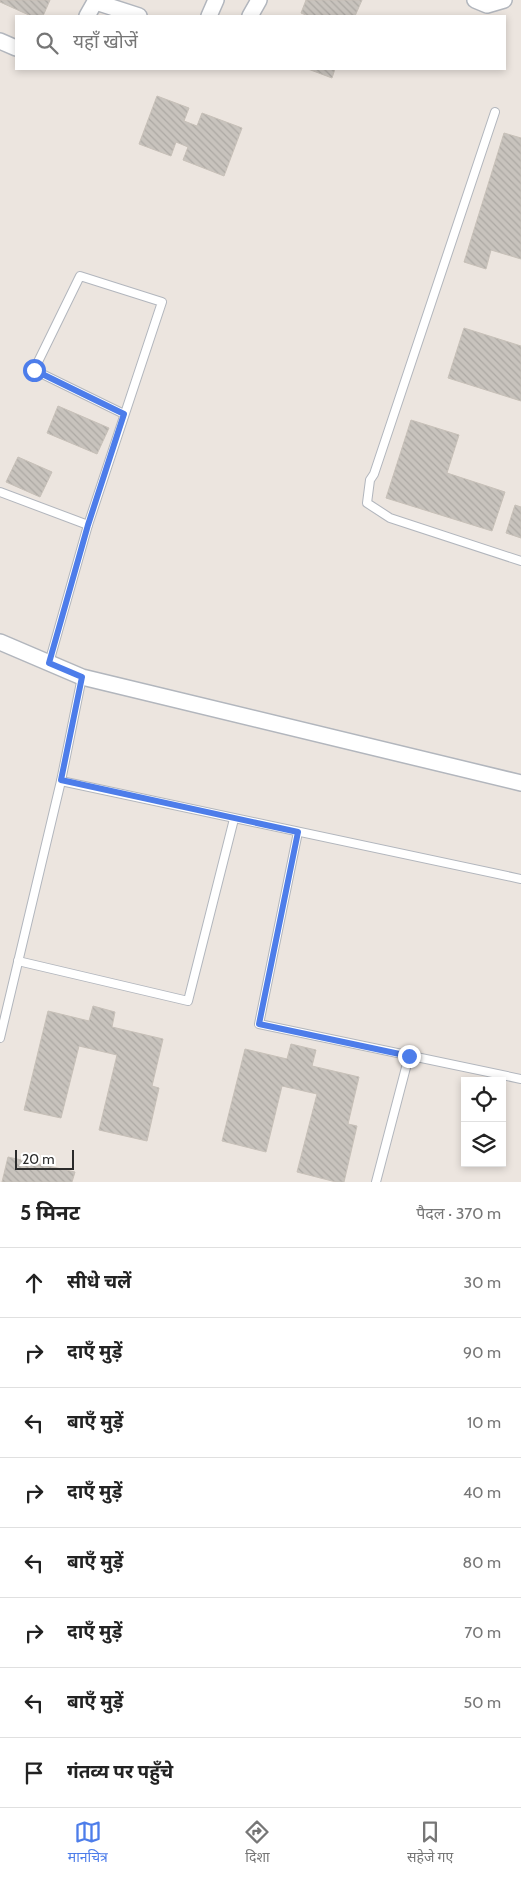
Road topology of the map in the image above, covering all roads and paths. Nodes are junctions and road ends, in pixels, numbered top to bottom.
1 (216, 0) edge
2 (258, 0) edge
3 (475, 0) edge
4 (504, 0) edge
5 (96, 1) edge
6 (88, 15) edge
7 (136, 15) edge
8 (208, 15) edge
9 (250, 15) edge
10 (0, 41) edge
11 (15, 48) edge
12 (495, 112) dead end
13 (124, 414) junction
14 (0, 492) edge
15 (88, 525) junction
16 (521, 561) edge
17 (0, 642) edge
18 (49, 663) junction
19 (82, 677) junction
20 (61, 780) junction
21 (521, 783) edge
22 (234, 819) junction
23 (298, 832) junction
24 (521, 880) edge
25 (18, 960) junction
26 (0, 1038) edge
27 (409, 1056) junction
28 (521, 1079) edge
29 (376, 1182) edge

1 - 8 street
2 - 9 street
3 - 4 street
5 - 6 street
5 - 7 street
10 - 11 street
12 - 16 lane
13 - 13 lane
13 - 15 lane
14 - 15 lane
15 - 18 lane
17 - 18 street
18 - 19 street
19 - 20 lane
19 - 21 street
20 - 22 lane
20 - 25 lane
22 - 23 lane
22 - 25 lane
23 - 24 lane
23 - 27 lane
25 - 26 lane
27 - 28 lane
27 - 29 lane

